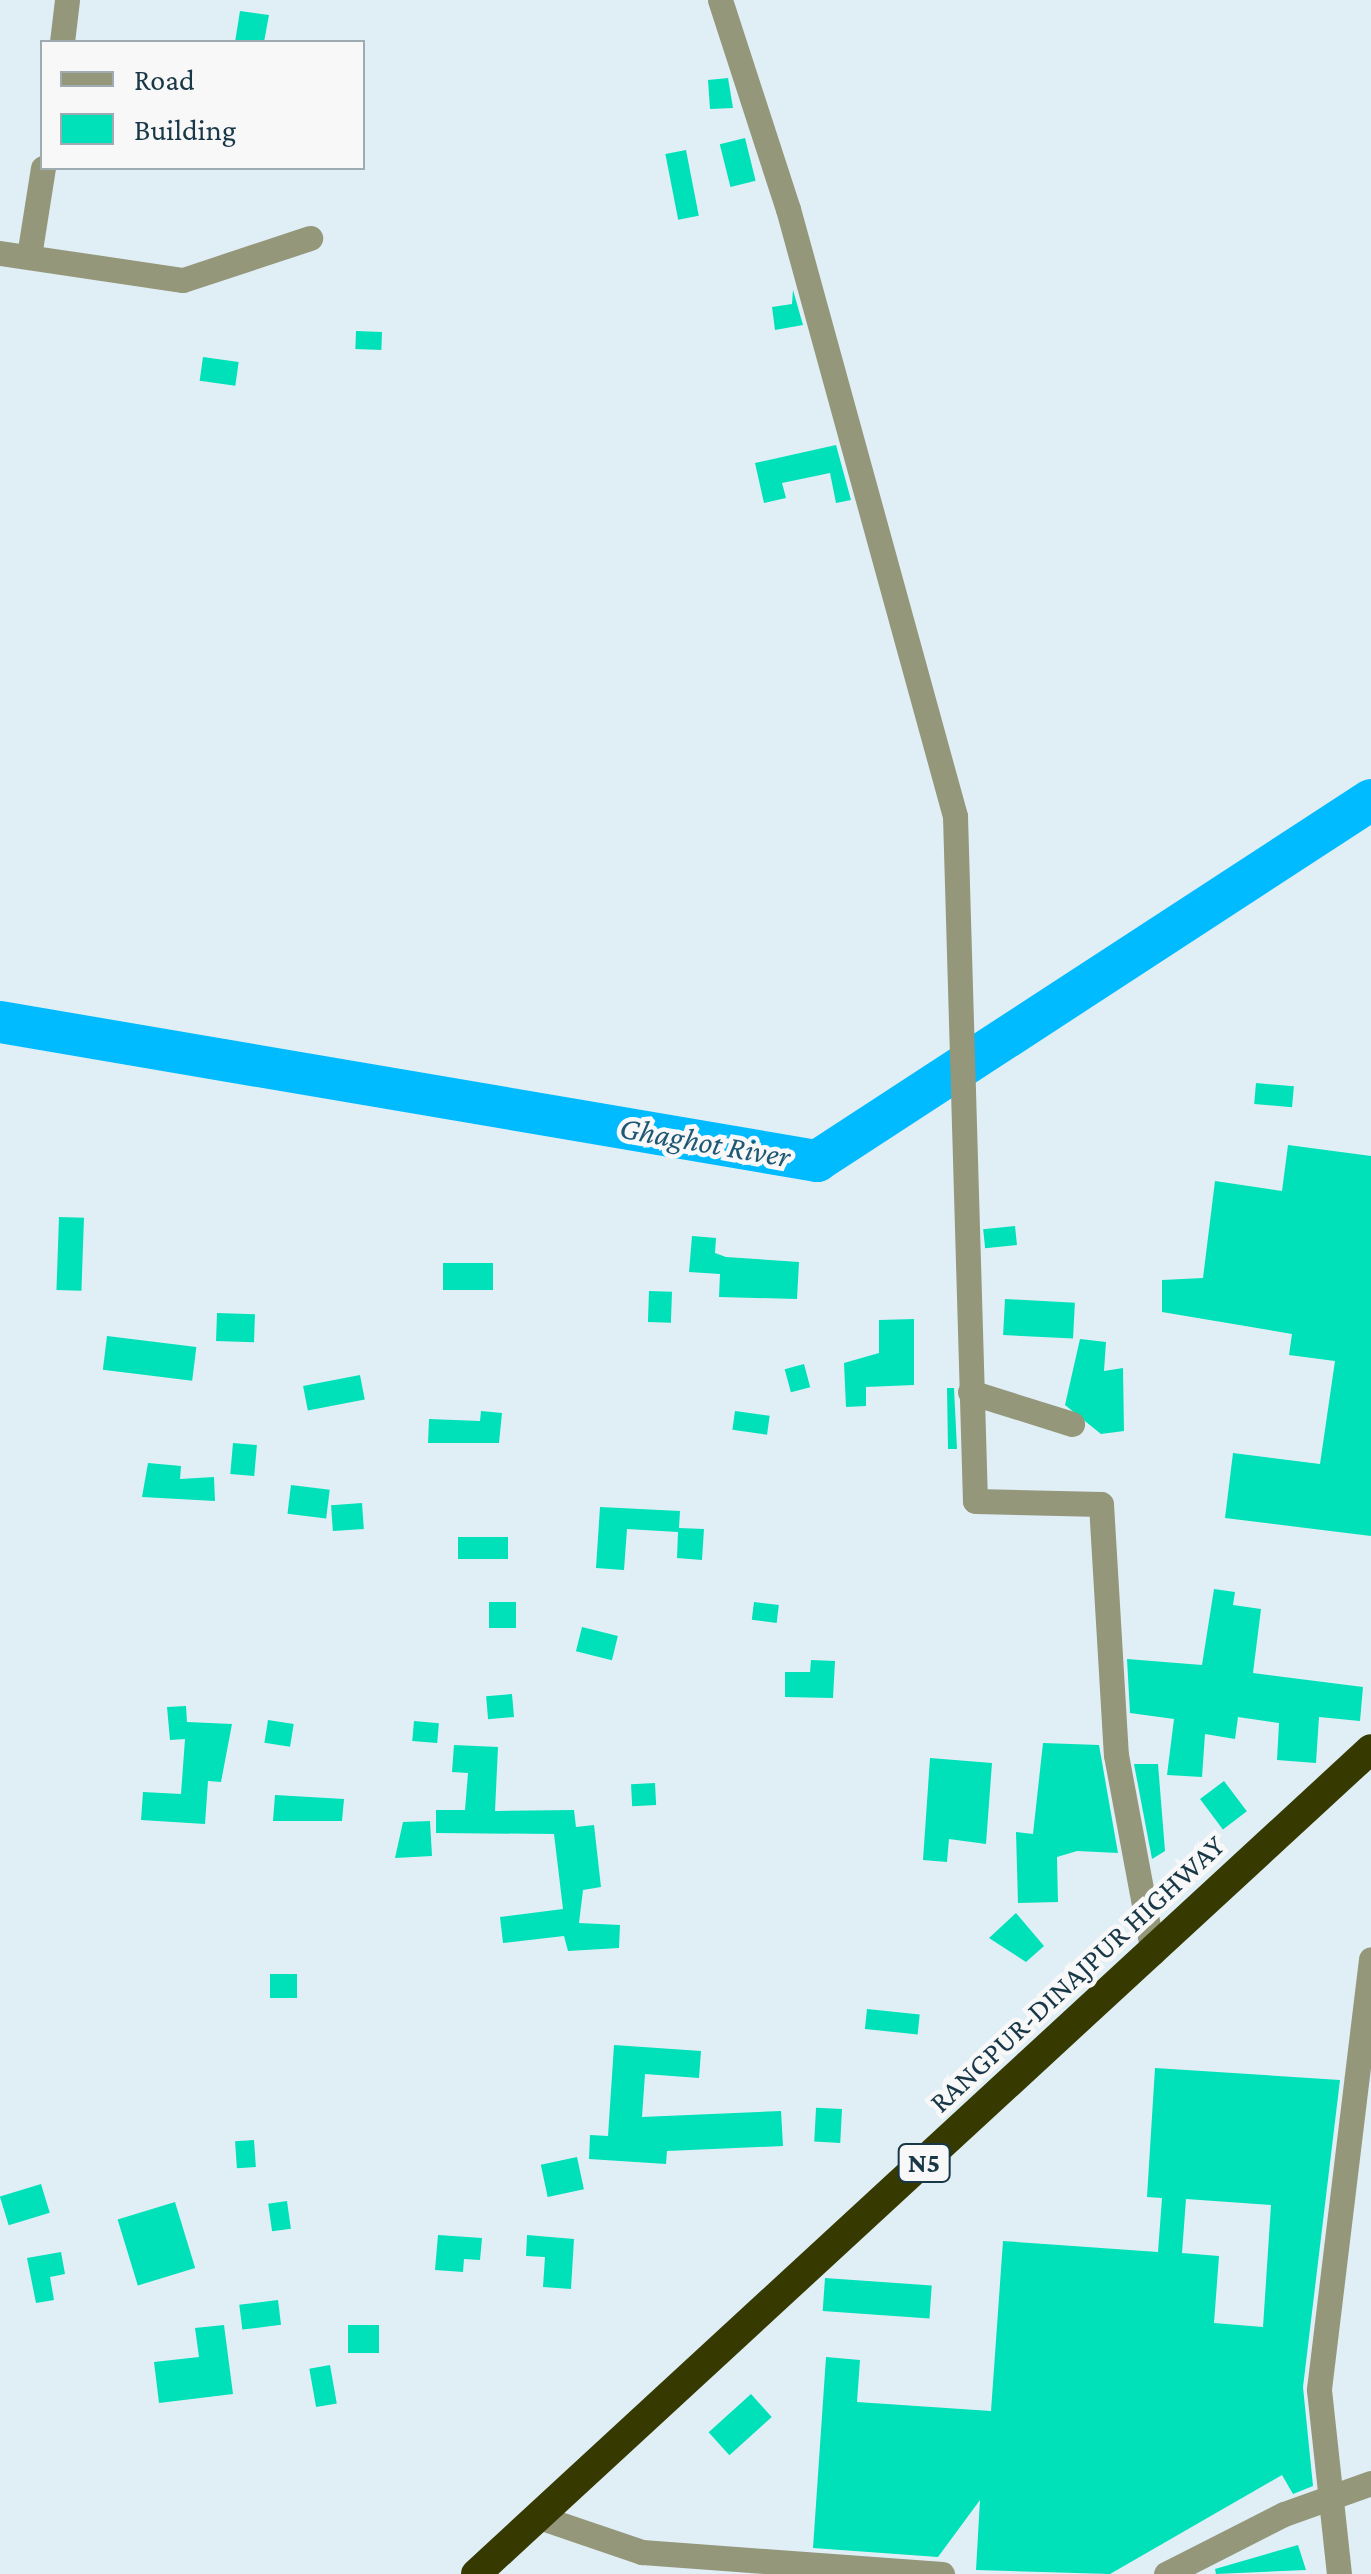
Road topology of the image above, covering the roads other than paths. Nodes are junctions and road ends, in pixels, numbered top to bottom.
1 (67, 0) edge
2 (720, 0) edge
3 (62, 40) edge
4 (44, 170) edge
5 (310, 238) dead end
6 (0, 252) edge
7 (29, 256) junction
8 (970, 1392) junction
9 (1072, 1424) dead end
10 (1370, 1750) edge
11 (1371, 1760) edge
12 (1153, 1953) junction
13 (1371, 1959) edge
14 (1371, 2484) edge
15 (1334, 2496) junction
16 (538, 2516) junction
17 (476, 2574) edge
18 (942, 2574) edge
19 (1166, 2574) edge
20 (1339, 2574) edge

1 - 3 street
2 - 8 street
4 - 7 street
5 - 7 street
6 - 7 street
8 - 9 street
8 - 12 street
10 - 11 street
10 - 12 highway, RANGPUR-DINAJPUR HIGHWAY / N5
12 - 16 highway, RANGPUR-DINAJPUR HIGHWAY / N5
13 - 15 street
14 - 15 street
15 - 19 street
15 - 20 street
16 - 17 highway, RANGPUR-DINAJPUR HIGHWAY / N5
16 - 18 street

